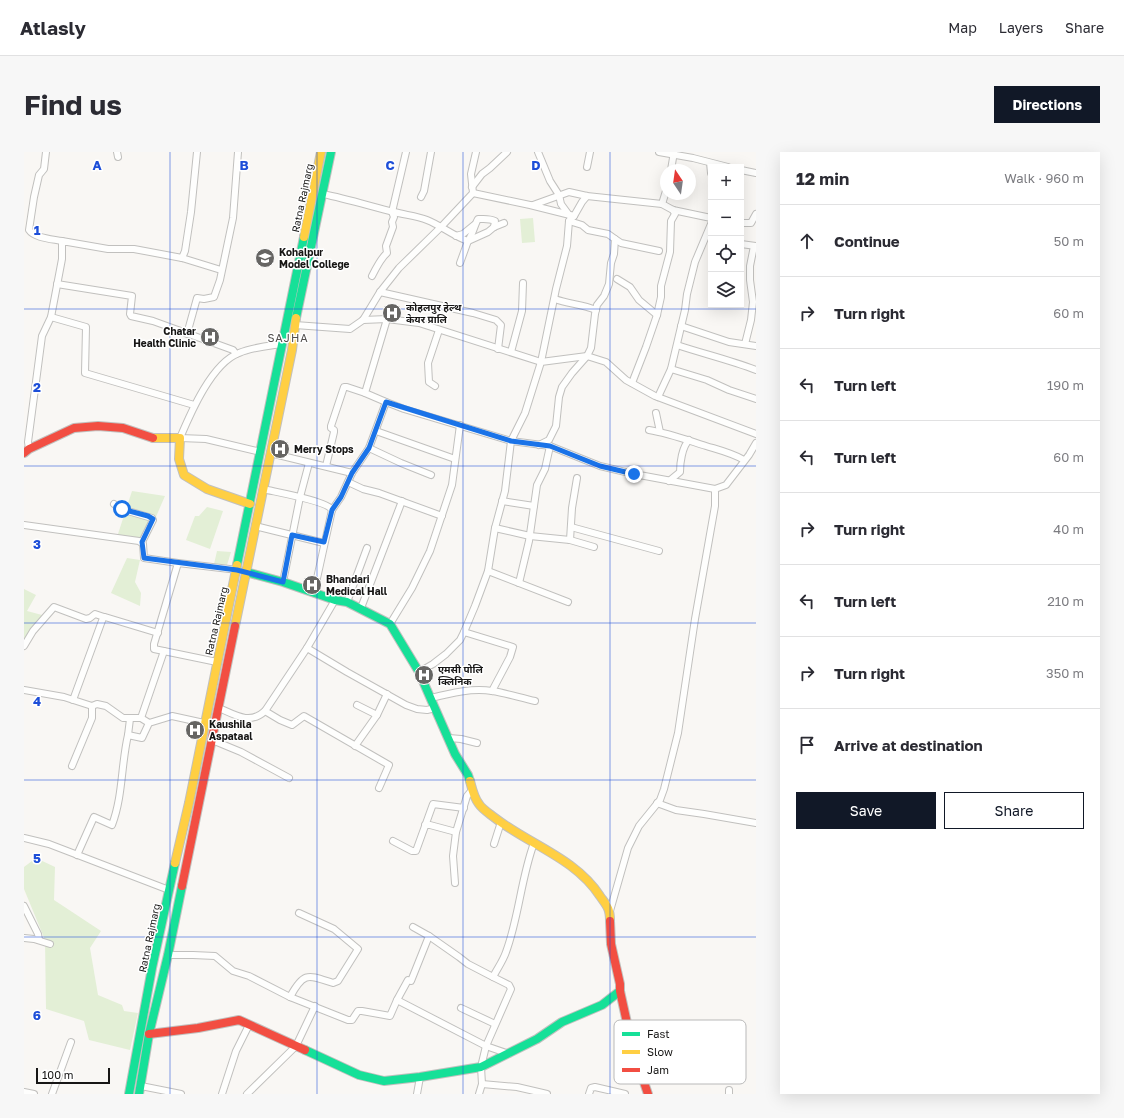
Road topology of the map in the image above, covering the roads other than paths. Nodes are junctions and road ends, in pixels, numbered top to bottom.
1 (46, 152) edge
2 (197, 152) edge
3 (238, 152) edge
4 (321, 152) edge
5 (331, 152) edge
6 (406, 152) edge
7 (431, 152) edge
8 (476, 152) edge
9 (507, 152) edge
10 (538, 152) edge
11 (590, 152) edge
12 (659, 152) edge
13 (674, 153) edge
14 (710, 163) joint
15 (672, 164) edge
16 (714, 164) edge
17 (588, 168) dead end
18 (744, 171) edge
19 (756, 173) edge
20 (472, 190) junction
21 (322, 194) junction
22 (559, 195) junction
23 (588, 196) junction
24 (422, 197) dead end
25 (663, 200) edge
26 (662, 204) junction
27 (533, 205) junction
28 (24, 209) edge
29 (673, 210) junction
30 (32, 211) junction
31 (392, 212) junction
32 (756, 214) edge
33 (570, 217) junction
34 (708, 217) edge
35 (744, 223) edge
36 (504, 224) dead end
37 (474, 225) junction
38 (441, 227) junction
39 (494, 227) junction
40 (456, 236) junction
41 (615, 239) junction
42 (62, 240) junction
43 (468, 241) junction
44 (708, 241) edge
45 (744, 244) edge
46 (755, 246) edge
47 (659, 251) dead end
48 (182, 258) junction
49 (460, 262) dead end
50 (221, 270) junction
51 (372, 276) dead end
52 (618, 279) dead end
53 (523, 283) dead end
54 (57, 284) junction
55 (380, 292) junction
56 (554, 299) junction
57 (596, 310) junction
58 (657, 315) junction
59 (51, 317) junction
60 (387, 319) junction
61 (362, 320) junction
62 (295, 325) junction
63 (681, 326) junction
64 (439, 330) junction
65 (187, 334) junction
66 (282, 344) junction
67 (745, 344) junction
68 (677, 345) junction
69 (756, 346) edge
70 (498, 348) junction
71 (511, 352) junction
72 (236, 354) junction
73 (587, 356) junction
74 (541, 362) junction
75 (671, 369) junction
76 (756, 370) edge
77 (632, 383) junction
78 (435, 386) dead end
79 (365, 393) junction
80 (658, 397) junction
81 (756, 399) edge
82 (386, 402) junction
83 (194, 405) junction
84 (656, 413) dead end
85 (663, 419) dead end
86 (460, 426) junction
87 (660, 429) junction
88 (649, 430) dead end
89 (376, 431) junction
90 (756, 434) edge
91 (180, 438) junction
92 (689, 440) junction
93 (511, 441) junction
94 (756, 443) edge
95 (539, 445) junction
96 (550, 446) junction
97 (369, 448) junction
98 (27, 451) edge
99 (261, 452) junction
100 (270, 453) junction
101 (749, 456) junction
102 (756, 458) edge
103 (455, 459) junction
104 (744, 460) junction
105 (310, 463) junction
106 (326, 466) junction
107 (352, 473) junction
108 (431, 475) dead end
109 (577, 478) dead end
110 (669, 480) junction
111 (348, 482) junction
112 (263, 489) junction
113 (715, 489) junction
114 (300, 497) junction
115 (402, 501) junction
116 (502, 501) junction
117 (114, 504) dead end
118 (250, 504) junction
119 (534, 506) junction
120 (332, 510) junction
121 (442, 516) junction
122 (24, 525) edge
123 (255, 526) junction
124 (571, 527) junction
125 (495, 528) junction
126 (292, 535) junction
127 (530, 536) junction
128 (570, 540) junction
129 (142, 542) junction
130 (324, 542) junction
131 (594, 547) dead end
132 (367, 548) dead end
133 (659, 551) dead end
134 (178, 563) junction
135 (237, 570) junction
136 (246, 572) junction
137 (488, 572) junction
138 (283, 582) junction
139 (519, 583) junction
140 (314, 592) junction
141 (335, 600) junction
142 (347, 602) junction
143 (568, 602) dead end
144 (361, 608) junction
145 (104, 617) junction
146 (390, 624) junction
147 (464, 632) junction
148 (158, 633) junction
149 (24, 646) edge
150 (307, 648) junction
151 (164, 651) junction
152 (217, 662) junction
153 (419, 672) junction
154 (24, 690) edge
155 (492, 691) junction
156 (387, 694) junction
157 (431, 698) junction
158 (73, 700) junction
159 (535, 701) dead end
160 (357, 705) dead end
161 (92, 706) junction
162 (219, 708) junction
163 (435, 708) junction
164 (265, 711) junction
165 (377, 715) junction
166 (141, 718) junction
167 (130, 719) junction
168 (149, 723) junction
169 (204, 723) junction
170 (128, 735) junction
171 (449, 738) junction
172 (212, 740) junction
173 (477, 743) dead end
174 (355, 746) junction
175 (72, 766) dead end
176 (289, 778) dead end
177 (379, 788) dead end
178 (472, 790) junction
179 (657, 804) junction
180 (464, 808) junction
181 (501, 822) junction
182 (756, 823) edge
183 (425, 825) junction
184 (456, 832) junction
185 (24, 838) edge
186 (393, 842) dead end
187 (494, 844) dead end
188 (534, 844) junction
189 (77, 855) junction
190 (455, 883) dead end
191 (169, 890) junction
192 (24, 906) edge
193 (610, 911) junction
194 (299, 913) dead end
195 (413, 927) dead end
196 (429, 936) junction
197 (24, 938) edge
198 (39, 940) junction
199 (50, 944) dead end
200 (168, 955) junction
201 (493, 977) junction
202 (620, 991) junction
203 (290, 997) junction
204 (397, 1000) junction
205 (315, 1006) junction
206 (461, 1008) dead end
207 (626, 1020) edge
208 (495, 1024) junction
209 (249, 1026) junction
210 (149, 1034) junction
211 (71, 1042) dead end
212 (296, 1046) junction
213 (486, 1046) junction
214 (510, 1054) junction
215 (481, 1068) junction
216 (420, 1077) junction
217 (482, 1084) junction
218 (645, 1084) edge
219 (140, 1090) edge
220 (24, 1092) edge
221 (34, 1094) edge
222 (52, 1094) edge
223 (129, 1094) edge
224 (181, 1094) edge
225 (222, 1094) edge
226 (247, 1094) edge
227 (417, 1094) edge
228 (479, 1094) edge
229 (547, 1094) edge
230 (589, 1094) edge
231 (626, 1094) edge
232 (648, 1094) edge

1 - 30 street
2 - 48 street
3 - 50 street
4 - 66 main road, Ratna Rajmarg
5 - 21 main road, Ratna Rajmarg
6 - 31 street
7 - 24 street
8 - 20 street
9 - 20 street
10 - 22 street
11 - 17 street
12 - 13 street
13 - 14 street
13 - 15 street
14 - 16 street
18 - 19 street
20 - 27 street
20 - 38 street
21 - 31 street
21 - 62 main road, Ratna Rajmarg
22 - 23 street
22 - 27 street
22 - 33 street
23 - 26 street
23 - 33 street
25 - 26 street
26 - 29 street
27 - 33 street
28 - 30 street
29 - 34 street
29 - 58 street
30 - 42 street
31 - 38 street
31 - 51 street
32 - 35 street
33 - 41 street
33 - 56 street
36 - 39 street
37 - 39 street
37 - 40 street
37 - 43 street
38 - 40 street
38 - 55 street
39 - 43 street
40 - 43 street
41 - 47 street
41 - 57 street
42 - 48 street
42 - 54 street
43 - 49 street
44 - 63 street
45 - 46 street
46 - 67 street
48 - 50 street
50 - 65 street
52 - 58 street
53 - 71 street
54 - 59 street
54 - 65 street
55 - 61 street
55 - 70 street
56 - 57 street
56 - 74 street
57 - 73 street
58 - 77 street
59 - 83 street
59 - 98 street
60 - 61 street
60 - 64 street
60 - 79 street
61 - 62 street
62 - 100 main road, Ratna Rajmarg
63 - 67 street
63 - 68 street
64 - 70 street
64 - 78 street
65 - 72 street
66 - 72 street
66 - 99 main road, Ratna Rajmarg
67 - 69 street
68 - 75 street
68 - 76 street
70 - 71 street
71 - 74 street
72 - 83 street
73 - 74 street
73 - 77 street
73 - 95 street
74 - 93 street
75 - 80 street
75 - 81 street
77 - 80 street
79 - 82 street
79 - 106 street
80 - 90 street
82 - 86 street
82 - 89 street
83 - 91 street
84 - 87 street
85 - 87 street
86 - 93 street
86 - 103 street
87 - 88 street
87 - 92 street
89 - 97 street
89 - 103 street
91 - 98 main road
91 - 99 street
91 - 118 main road
92 - 104 street
92 - 110 street
93 - 95 street
93 - 116 street
94 - 101 street
95 - 96 street
96 - 110 street
96 - 119 street
97 - 107 street
97 - 108 street
99 - 118 main road, Ratna Rajmarg
100 - 105 street
100 - 112 main road, Ratna Rajmarg
101 - 102 street
101 - 104 street
103 - 121 street
104 - 113 street
105 - 106 street
105 - 114 street
106 - 107 street
107 - 111 street
109 - 124 street
110 - 113 street
111 - 115 street
111 - 120 street
112 - 114 street
112 - 123 main road, Ratna Rajmarg
113 - 179 street
114 - 120 street
114 - 126 street
115 - 121 street
115 - 144 street
116 - 119 street
116 - 125 street
117 - 129 street
118 - 135 main road, Ratna Rajmarg
119 - 127 street
120 - 130 street
121 - 146 street
122 - 129 street
123 - 126 street
123 - 136 main road, Ratna Rajmarg
124 - 128 street
124 - 133 street
125 - 127 street
125 - 137 street
126 - 130 street
126 - 138 street
127 - 128 street
127 - 139 street
128 - 131 street
129 - 134 street
130 - 140 street
132 - 142 street
134 - 135 street
134 - 148 street
135 - 136 street
135 - 152 main road, Ratna Rajmarg
136 - 138 main road
136 - 162 main road, Ratna Rajmarg
137 - 139 street
137 - 147 street
138 - 140 main road
139 - 143 street
140 - 141 main road
141 - 142 main road
141 - 150 street
142 - 144 main road
144 - 146 main road
145 - 148 street
145 - 149 street
145 - 158 street
146 - 153 main road
147 - 153 street
147 - 155 street
148 - 151 street
150 - 156 street
150 - 164 street
151 - 152 street
151 - 166 street
152 - 169 main road, Ratna Rajmarg
153 - 157 main road
154 - 158 street
155 - 157 street
155 - 159 street
156 - 163 street
156 - 165 street
157 - 163 main road
158 - 161 street
160 - 165 street
161 - 167 street
161 - 175 street
162 - 164 street
162 - 172 main road, Ratna Rajmarg
163 - 171 main road
164 - 174 street
165 - 174 street
166 - 167 street
166 - 168 street
167 - 170 street
168 - 169 street
168 - 170 street
169 - 191 main road, Ratna Rajmarg
170 - 189 street
171 - 173 street
171 - 178 main road
172 - 176 street
172 - 200 main road, Ratna Rajmarg
174 - 177 street
178 - 180 street
178 - 181 main road
179 - 182 street
179 - 193 street
180 - 183 street
180 - 184 street
181 - 187 street
181 - 188 main road
183 - 184 street
183 - 186 street
184 - 190 street
185 - 189 street
188 - 193 main road
188 - 201 street
189 - 191 street
191 - 223 main road, Ratna Rajmarg
192 - 198 street
193 - 202 main road
194 - 203 street
195 - 196 street
196 - 201 street
196 - 204 street
197 - 198 street
198 - 199 street
200 - 203 street
200 - 210 main road, Ratna Rajmarg
201 - 208 street
202 - 207 main road
202 - 214 main road
203 - 205 street
204 - 205 street
204 - 213 street
205 - 212 street
206 - 208 street
208 - 213 street
209 - 210 main road
209 - 212 main road
209 - 225 street
210 - 219 main road, Ratna Rajmarg
211 - 222 street
212 - 216 main road
212 - 226 street
213 - 214 street
213 - 215 street
214 - 215 main road
215 - 216 main road
215 - 217 street
216 - 227 street
217 - 228 street
217 - 229 street
218 - 232 main road
219 - 224 street
220 - 221 street
230 - 231 street

